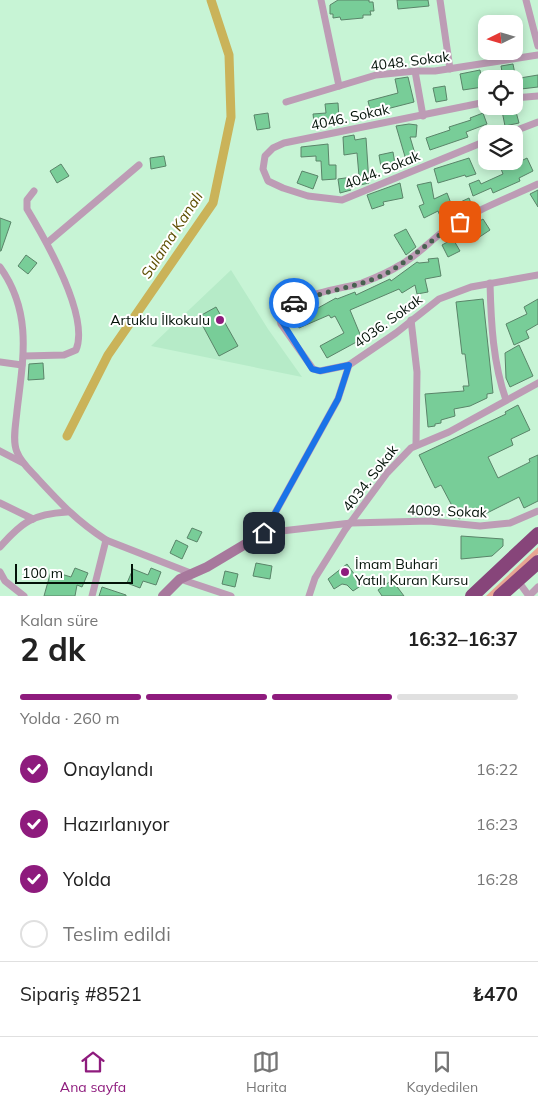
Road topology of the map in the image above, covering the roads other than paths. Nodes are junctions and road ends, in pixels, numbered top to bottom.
1 (321, 0) edge
2 (440, 0) edge
3 (526, 0) edge
4 (538, 46) edge
5 (538, 55) edge
6 (450, 69) junction
7 (415, 71) junction
8 (339, 86) junction
9 (538, 96) edge
10 (523, 97) edge
11 (286, 102) dead end
12 (478, 104) edge
13 (423, 116) junction
14 (538, 122) edge
15 (523, 128) edge
16 (478, 144) edge
17 (139, 165) dead end
18 (538, 184) edge
19 (283, 188) joint
20 (34, 191) dead end
21 (47, 243) junction
22 (0, 267) edge
23 (538, 275) edge
24 (490, 283) junction
25 (411, 320) junction
26 (24, 356) junction
27 (0, 362) edge
28 (349, 365) junction
29 (22, 366) junction
30 (538, 383) edge
31 (506, 400) junction
32 (416, 445) junction
33 (0, 450) edge
34 (25, 465) junction
35 (0, 503) edge
36 (68, 512) junction
37 (538, 512) edge
38 (33, 519) junction
39 (351, 523) junction
40 (264, 533) junction
41 (538, 534) edge
42 (106, 540) junction
43 (0, 547) edge
44 (538, 562) edge
45 (0, 572) edge
46 (193, 574) junction
47 (180, 579) junction
48 (518, 581) junction
49 (538, 587) edge
50 (24, 596) edge
51 (92, 596) edge
52 (163, 596) edge
53 (231, 596) edge
54 (309, 596) edge
55 (472, 596) edge
56 (500, 596) edge
57 (529, 596) edge

1 - 8 street
2 - 6 street
3 - 4 street
5 - 6 street, 4048. Sokak
6 - 7 street, 4048. Sokak
7 - 8 street, 4048. Sokak
7 - 13 street
8 - 11 street, 4048. Sokak
9 - 10 street
12 - 13 street, 4046. Sokak
13 - 19 street, 4046. Sokak
14 - 15 street
16 - 19 street, 4044. Sokak
17 - 21 street
18 - 28 street
20 - 21 street
21 - 26 street
22 - 26 street
23 - 24 street, 4036. Sokak
24 - 25 street, 4036. Sokak
24 - 31 street
25 - 28 street, 4036. Sokak
25 - 32 street
26 - 29 street
27 - 29 street
28 - 40 street, 4036. Sokak
29 - 34 street
30 - 31 street, 4034. Sokak
31 - 32 street, 4034. Sokak
32 - 39 street, 4034. Sokak
33 - 34 street
34 - 36 street
35 - 38 street
36 - 38 street
36 - 42 street
37 - 39 street, 4009. Sokak
38 - 43 street
39 - 40 street, 4009. Sokak
39 - 54 street, 4034. Sokak
40 - 46 street
41 - 55 highway
42 - 46 street
42 - 51 street
44 - 48 highway
45 - 50 street
46 - 47 street
47 - 52 street
47 - 53 street
48 - 56 highway
48 - 57 street
49 - 57 street

